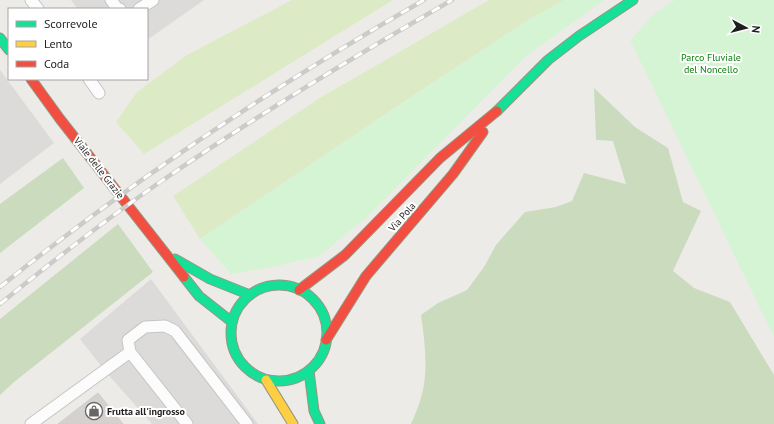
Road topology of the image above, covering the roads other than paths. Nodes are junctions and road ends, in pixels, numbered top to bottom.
1 (31, 0) edge
2 (153, 0) edge
3 (633, 0) edge
4 (37, 8) edge
5 (141, 8) edge
6 (0, 38) edge
7 (8, 49) edge
8 (32, 80) edge
9 (90, 80) edge
10 (99, 93) dead end
11 (497, 111) junction
12 (168, 255) junction
13 (299, 290) junction
14 (250, 295) junction
15 (232, 322) junction
16 (326, 340) junction
17 (130, 352) junction
18 (309, 370) junction
19 (266, 380) junction
20 (31, 424) edge
21 (187, 424) edge
22 (247, 424) edge
23 (293, 424) edge
24 (320, 424) edge

1 - 4 lane
2 - 5 lane
3 - 11 main road, Via Pola
6 - 7 main road
8 - 12 main road, Viale delle Grazie
9 - 10 lane
11 - 13 main road, Via Pola
11 - 16 main road, Via Pola
12 - 14 main road, Viale delle Grazie
12 - 15 main road, Viale delle Grazie
13 - 14 main road
13 - 16 main road
14 - 15 main road
15 - 19 main road
16 - 18 main road
17 - 20 lane
17 - 21 lane
17 - 22 lane
18 - 19 main road
18 - 24 main road
19 - 23 main road

